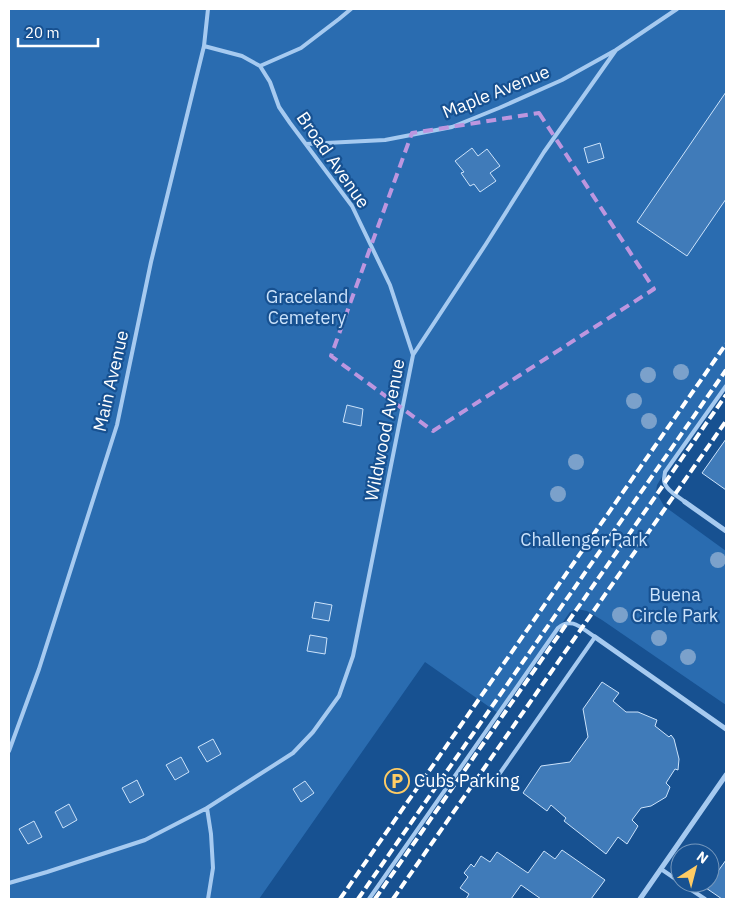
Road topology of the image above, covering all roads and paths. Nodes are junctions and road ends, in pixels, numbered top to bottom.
1 (208, 9) edge
2 (350, 9) edge
3 (677, 9) edge
4 (204, 46) junction
5 (616, 50) junction
6 (260, 66) junction
7 (306, 144) junction
8 (413, 355) junction
9 (726, 386) edge
10 (685, 502) joint
11 (726, 531) edge
12 (595, 637) junction
13 (726, 729) edge
14 (9, 751) edge
15 (726, 774) edge
16 (493, 783) dead end
17 (207, 808) junction
18 (661, 869) junction
19 (670, 875) edge
20 (9, 883) edge
21 (208, 899) edge
22 (369, 899) edge
23 (640, 899) edge

1 - 4 lane, Main Avenue
2 - 6 lane
3 - 5 lane, Maple Avenue
4 - 6 lane
4 - 14 lane, Main Avenue
5 - 7 lane, Maple Avenue
5 - 8 lane, Wildwood Avenue
6 - 7 lane, Broad Avenue
7 - 8 lane, Broad Avenue
8 - 17 lane, Wildwood Avenue
9 - 10 lane
10 - 11 street
12 - 13 street
12 - 16 lane
12 - 22 lane
15 - 18 street
17 - 20 lane, Wildwood Avenue
17 - 21 lane
18 - 19 lane
18 - 23 street

